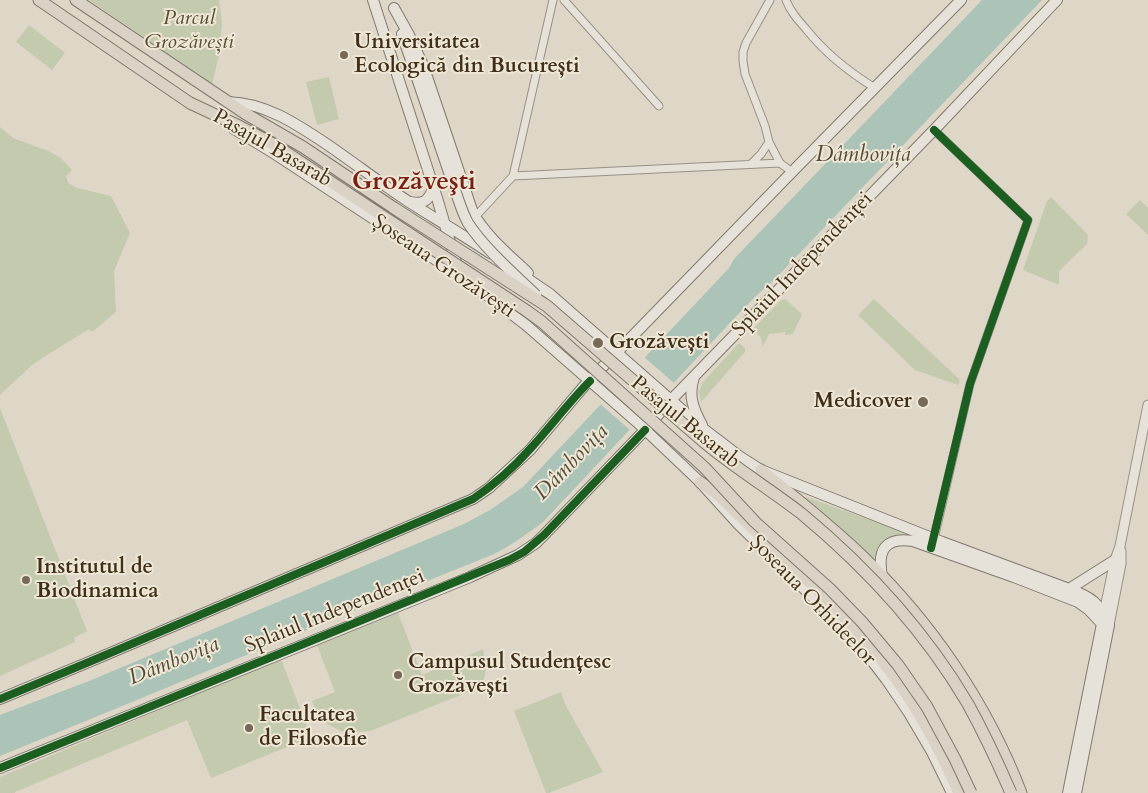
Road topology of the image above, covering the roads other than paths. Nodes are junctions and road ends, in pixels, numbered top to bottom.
1 (39, 0) edge
2 (76, 0) edge
3 (373, 0) edge
4 (553, 0) edge
5 (564, 0) edge
6 (770, 0) edge
7 (786, 0) edge
8 (961, 0) edge
9 (1057, 0) edge
10 (392, 4) edge
11 (875, 88) junction
12 (228, 102) junction
13 (190, 103) junction
14 (659, 106) dead end
15 (934, 130) junction
16 (768, 142) junction
17 (780, 163) junction
18 (751, 164) junction
19 (792, 172) junction
20 (513, 176) junction
21 (434, 187) junction
22 (409, 202) junction
23 (475, 217) junction
24 (445, 224) junction
25 (468, 281) junction
26 (550, 294) junction
27 (547, 306) junction
28 (617, 353) junction
29 (694, 377) junction
30 (590, 381) junction
31 (603, 392) joint
32 (668, 397) junction
33 (1148, 405) edge
34 (642, 426) junction
35 (705, 430) junction
36 (761, 470) junction
37 (700, 482) junction
38 (933, 543) junction
39 (1120, 546) junction
40 (1115, 560) junction
41 (885, 579) junction
42 (1069, 589) junction
43 (1104, 613) junction
44 (1105, 625) junction
45 (0, 699) edge
46 (0, 768) edge
47 (952, 793) edge
48 (959, 793) edge
49 (971, 793) edge
50 (1010, 793) edge
51 (1022, 793) edge
52 (1068, 793) edge
53 (1076, 793) edge

1 - 13 main road, Șoseaua Grozăvești
2 - 12 main road, Șoseaua Grozăvești
3 - 21 main road
4 - 20 street
5 - 14 street
6 - 16 street
7 - 11 street
8 - 11 main road
9 - 15 main road, Splaiul Independenței
10 - 23 main road
10 - 27 main road, bridge
11 - 19 main road
12 - 22 main road, Șoseaua Grozăvești
12 - 27 main road, Pasajul Basarab, bridge
13 - 25 main road, Șoseaua Grozăvești
13 - 49 main road, Pasajul Basarab, bridge
15 - 29 main road, Splaiul Independenței
15 - 38 street
16 - 17 street
16 - 18 street
17 - 18 street
17 - 19 street
18 - 20 street
19 - 28 main road
20 - 23 street
21 - 22 main road
21 - 24 main road
22 - 24 main road, Șoseaua Grozăvești
23 - 26 main road
24 - 25 main road
24 - 26 main road, Șoseaua Grozăvești
25 - 30 main road, Șoseaua Grozăvești
26 - 28 main road, Șoseaua Grozăvești
27 - 50 main road, Pasajul Basarab, bridge
28 - 30 main road
28 - 32 main road, Șoseaua Grozăvești
29 - 32 main road, Splaiul Independenței
29 - 35 main road
30 - 31 main road, Șoseaua Grozăvești
30 - 45 main road
31 - 34 main road, Șoseaua Orhideelor
32 - 34 main road, Splaiul Independenței
32 - 35 main road
33 - 39 street
34 - 37 main road, Șoseaua Orhideelor
34 - 46 main road, Splaiul Independenței
35 - 36 main road
36 - 38 main road
36 - 41 main road
37 - 47 main road, Șoseaua Orhideelor
37 - 48 main road
38 - 41 main road
38 - 42 main road
38 - 44 main road
39 - 40 street
39 - 44 street
40 - 42 main road
40 - 43 street
41 - 51 main road
42 - 43 main road
43 - 44 main road
44 - 52 main road
44 - 53 main road

